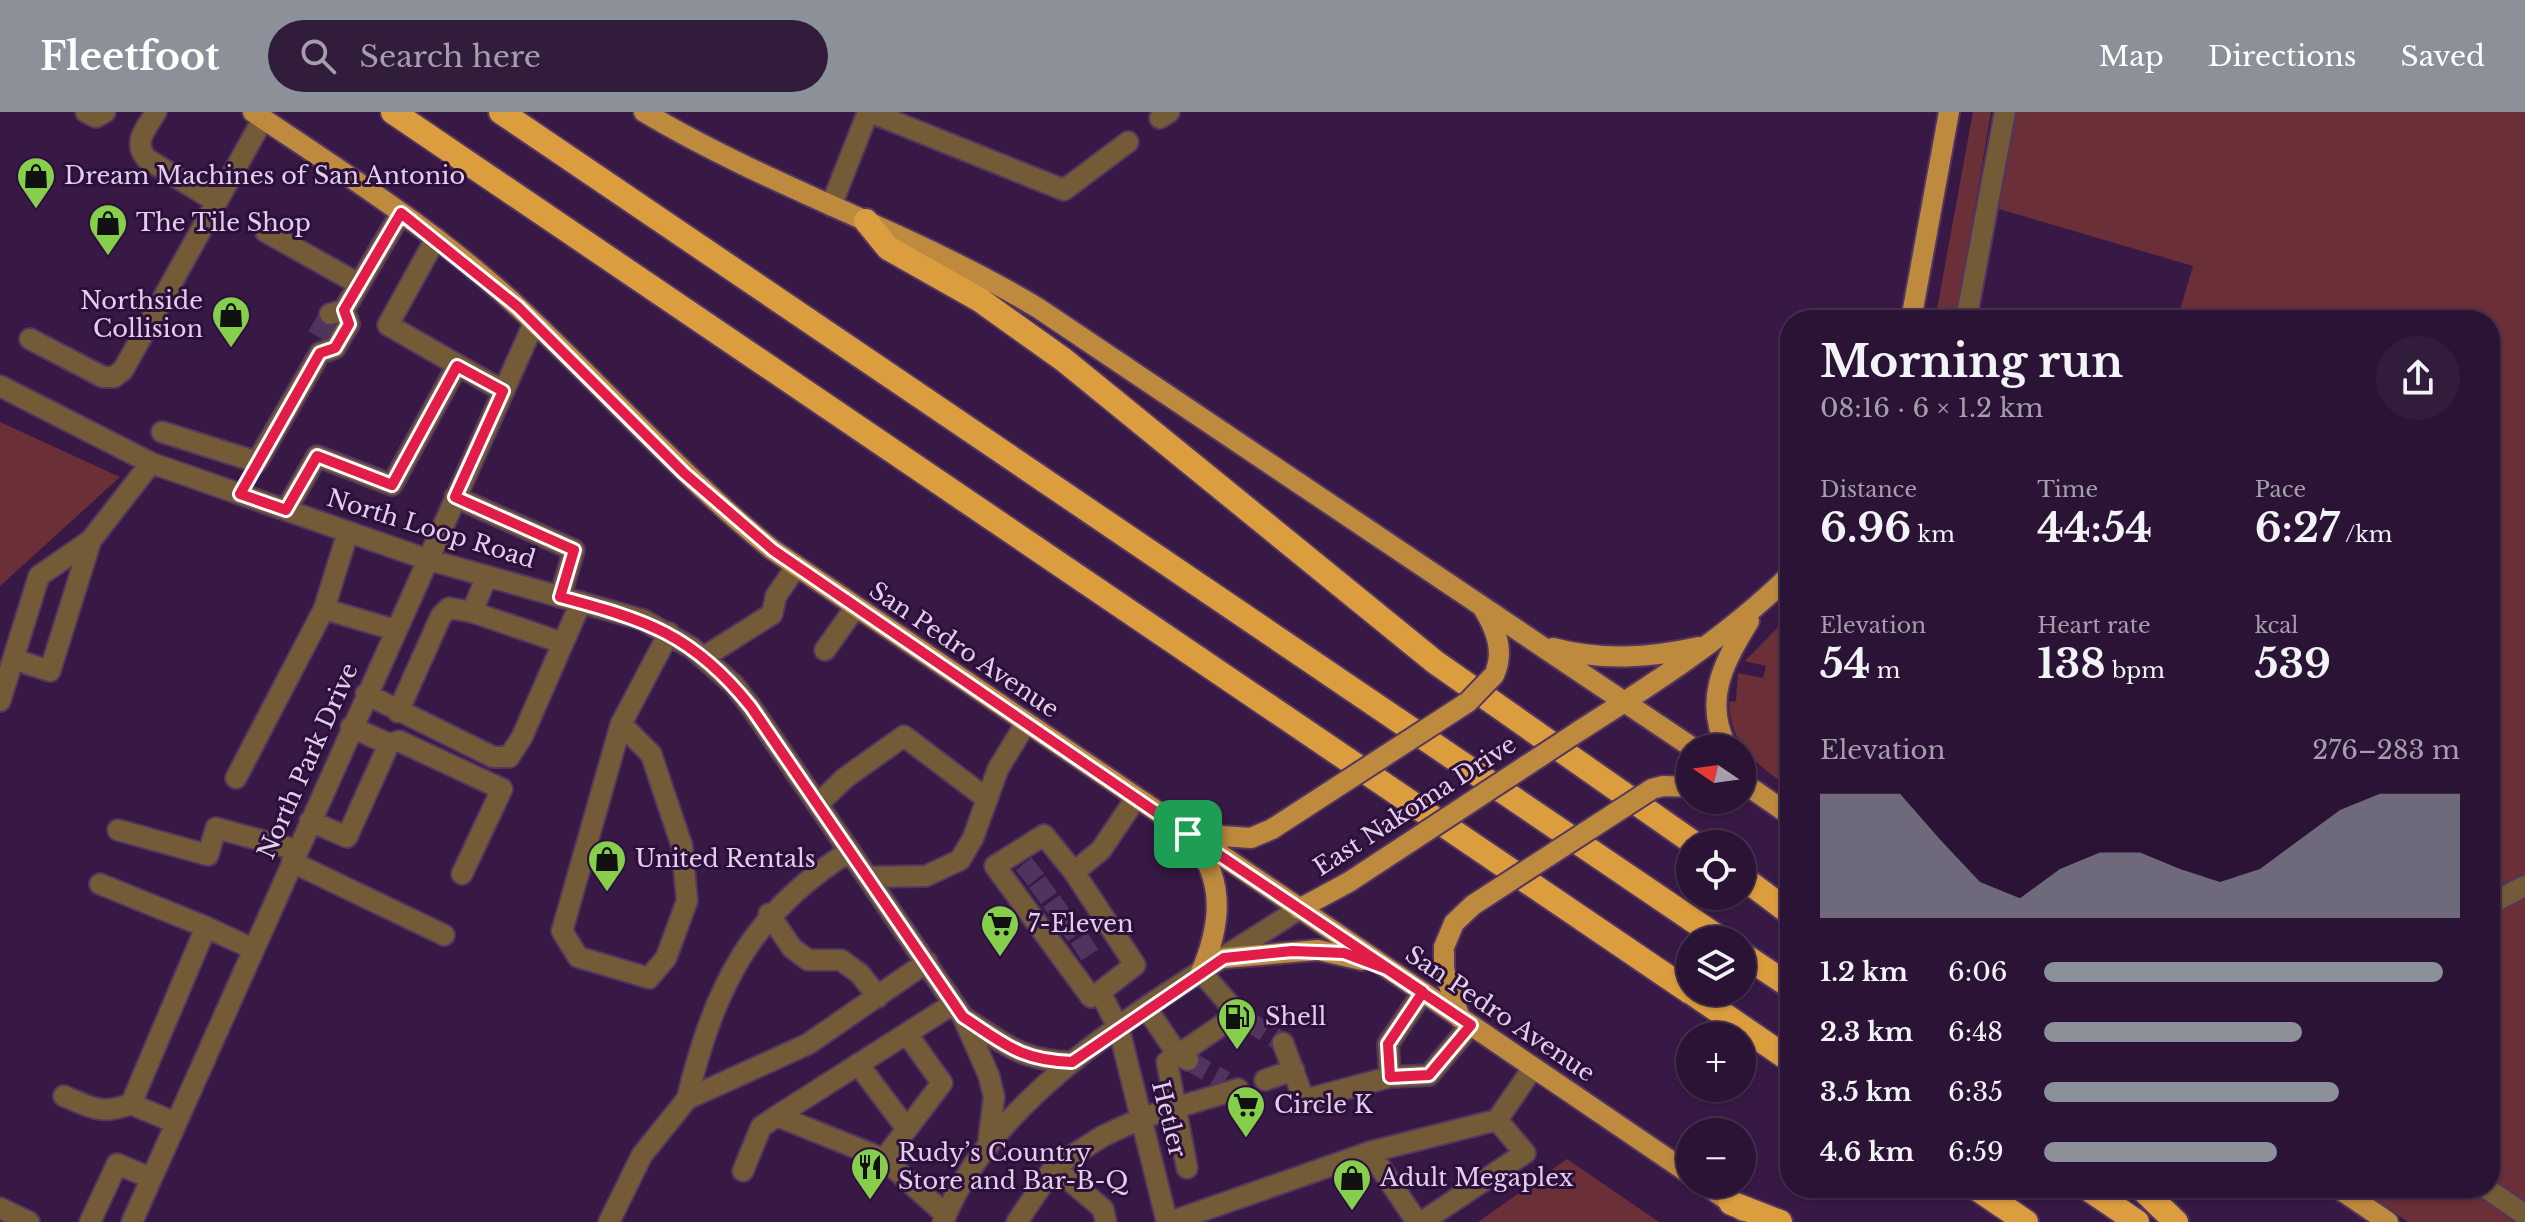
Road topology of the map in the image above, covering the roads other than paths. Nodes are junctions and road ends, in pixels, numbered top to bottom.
1 (86, 112) edge
2 (105, 112) edge
3 (156, 112) edge
4 (393, 112) edge
5 (501, 112) edge
6 (644, 112) edge
7 (869, 112) edge
8 (1949, 112) edge
9 (2005, 112) edge
10 (258, 116) edge
11 (1128, 142) dead end
12 (215, 201) junction
13 (831, 206) junction
14 (401, 213) junction
15 (866, 221) junction
16 (266, 232) dead end
17 (436, 238) junction
18 (359, 284) junction
19 (1913, 310) edge
20 (1968, 310) edge
21 (534, 323) junction
22 (30, 339) dead end
23 (457, 366) junction
24 (0, 386) edge
25 (503, 391) junction
26 (162, 432) dead end
27 (257, 462) junction
28 (151, 463) junction
29 (240, 494) junction
30 (455, 497) junction
31 (286, 510) junction
32 (348, 532) junction
33 (91, 540) junction
34 (426, 559) junction
35 (796, 567) junction
36 (487, 576) junction
37 (1780, 585) edge
38 (560, 597) junction
39 (581, 602) junction
40 (1482, 607) junction
41 (1757, 607) junction
42 (855, 608) junction
43 (324, 609) junction
44 (472, 612) junction
45 (395, 630) junction
46 (669, 633) junction
47 (563, 643) junction
48 (1535, 643) junction
49 (1710, 644) junction
50 (825, 650) dead end
51 (704, 657) junction
52 (13, 659) junction
53 (366, 694) junction
54 (0, 701) edge
55 (1626, 702) junction
56 (398, 712) junction
57 (1026, 723) junction
58 (621, 724) junction
59 (351, 727) junction
60 (1722, 734) edge
61 (1676, 736) edge
62 (389, 744) junction
63 (236, 778) dead end
64 (1756, 785) edge
65 (1676, 788) edge
66 (1756, 792) edge
67 (1136, 798) junction
68 (987, 799) junction
69 (1756, 800) edge
70 (1772, 803) junction
71 (818, 804) junction
72 (1780, 808) edge
73 (310, 821) junction
74 (118, 830) dead end
75 (1676, 831) edge
76 (1188, 834) junction
77 (850, 851) junction
78 (294, 856) junction
79 (462, 874) dead end
80 (869, 877) junction
81 (1071, 882) junction
82 (100, 884) dead end
83 (2525, 886) edge
84 (1756, 888) edge
85 (2500, 899) edge
86 (1780, 906) edge
87 (1299, 909) junction
88 (769, 914) junction
89 (1701, 926) edge
90 (206, 927) junction
91 (444, 935) dead end
92 (253, 949) junction
93 (1224, 958) junction
94 (927, 962) junction
95 (1756, 963) edge
96 (1387, 969) junction
97 (1201, 972) junction
98 (1780, 979) edge
99 (1676, 983) edge
100 (1100, 992) junction
101 (1423, 992) junction
102 (878, 997) junction
103 (1711, 1006) edge
104 (1147, 1009) junction
105 (958, 1010) junction
106 (1466, 1022) junction
107 (1119, 1029) junction
108 (907, 1034) junction
109 (1283, 1043) tunnel mouth
110 (1780, 1053) edge
111 (1183, 1058) junction
112 (1072, 1062) junction
113 (858, 1064) junction
114 (1533, 1068) junction
115 (1294, 1070) junction
116 (1390, 1077) junction
117 (1265, 1080) dead end
118 (1225, 1081) dead end
119 (64, 1096) dead end
120 (687, 1099) junction
121 (131, 1104) junction
122 (1175, 1109) junction
123 (777, 1116) junction
124 (1142, 1118) junction
125 (1497, 1120) junction
126 (176, 1123) junction
127 (907, 1129) junction
128 (988, 1146) junction
129 (1370, 1152) junction
130 (884, 1159) junction
131 (1676, 1165) edge
132 (1054, 1167) junction
133 (1187, 1168) dead end
134 (743, 1171) dead end
135 (151, 1178) junction
136 (1724, 1198) edge
137 (1991, 1198) edge
138 (2102, 1198) edge
139 (2151, 1198) edge
140 (2353, 1198) edge
141 (2500, 1198) edge
142 (1731, 1203) junction
143 (0, 1208) edge
144 (1216, 1213) edge
145 (2525, 1215) edge
146 (945, 1218) edge
147 (29, 1222) edge
148 (90, 1222) edge
149 (132, 1222) edge
150 (609, 1222) edge
151 (1017, 1222) edge
152 (1106, 1222) edge
153 (1168, 1222) edge
154 (1420, 1222) edge
155 (1760, 1222) edge
156 (1780, 1222) edge
157 (2026, 1222) edge
158 (2137, 1222) edge
159 (2176, 1222) edge
160 (2388, 1222) edge

1 - 2 street
3 - 12 street
4 - 99 highway
5 - 89 highway
6 - 13 main road
7 - 11 street
7 - 13 street
8 - 19 main road
9 - 20 street
10 - 12 street
10 - 14 main road, San Pedro Avenue
12 - 22 street
13 - 15 main road
14 - 17 main road, San Pedro Avenue
14 - 18 street
15 - 40 main road
15 - 75 highway
16 - 18 street
17 - 21 main road, San Pedro Avenue
17 - 23 street
18 - 27 street
21 - 25 street, North Park Drive
21 - 35 main road, San Pedro Avenue
23 - 25 street
23 - 31 street
24 - 28 street, North Loop Road
25 - 30 street, North Park Drive
26 - 27 street
27 - 29 street
28 - 29 street, North Loop Road
28 - 33 street
29 - 31 street, North Loop Road
30 - 34 street, North Park Drive
30 - 38 street
31 - 32 street, North Loop Road
32 - 34 street, North Loop Road
32 - 43 street
33 - 52 street
33 - 52 street
34 - 36 street, North Loop Road
34 - 45 street, North Park Drive
35 - 42 main road, San Pedro Avenue
35 - 51 street
36 - 38 street, North Loop Road
36 - 44 street
37 - 41 main road, East Nakoma Drive
38 - 39 street, North Loop Road
39 - 46 street, North Loop Road
39 - 47 street
40 - 48 main road
40 - 76 main road, bridge
41 - 49 main road, East Nakoma Drive
41 - 60 main road
42 - 50 street
42 - 57 main road, San Pedro Avenue
43 - 45 street
43 - 63 street
44 - 47 street
44 - 56 street
45 - 53 street, North Park Drive
46 - 51 street, North Loop Road
46 - 58 street
47 - 56 street
48 - 49 main road
48 - 55 main road
49 - 55 main road, East Nakoma Drive
51 - 71 street, North Loop Road
52 - 54 street
53 - 56 street
53 - 59 street, North Park Drive
55 - 61 main road
55 - 87 main road, East Nakoma Drive, bridge
57 - 67 main road, San Pedro Avenue
57 - 68 street
58 - 58 street
59 - 62 street
59 - 73 street, North Park Drive
62 - 73 street
62 - 79 street
64 - 70 main road
65 - 106 main road, bridge
66 - 70 main road
67 - 76 main road, San Pedro Avenue
67 - 81 street
68 - 71 street
68 - 80 street
69 - 70 main road
70 - 72 main road
71 - 77 street, North Loop Road
73 - 78 street, North Park Drive
74 - 78 street
76 - 87 main road, San Pedro Avenue
76 - 97 main road
77 - 80 street, North Loop Road
77 - 88 street
78 - 91 street
78 - 92 street, North Park Drive
80 - 94 street, North Loop Road
81 - 100 street
81 - 100 street
82 - 90 street
83 - 85 street
84 - 86 highway
87 - 93 street, East Nakoma Drive
87 - 96 main road, San Pedro Avenue
88 - 102 street
88 - 120 street
90 - 92 street
90 - 121 street
92 - 126 street, North Park Drive
93 - 96 main road
93 - 97 street, East Nakoma Drive
94 - 102 street
94 - 105 street, North Loop Road
95 - 98 highway
96 - 101 main road, San Pedro Avenue
97 - 104 street, East Nakoma Drive
97 - 111 street
100 - 107 street, Hetler
101 - 106 main road, San Pedro Avenue
101 - 116 street
102 - 120 street
103 - 110 highway
104 - 107 street, East Nakoma Drive
104 - 111 street
105 - 108 street
105 - 112 street, North Loop Road
105 - 128 street, North Loop Road
106 - 114 main road, San Pedro Avenue
106 - 116 street
107 - 112 street, East Nakoma Drive
107 - 124 street, Hetler
108 - 113 street
108 - 127 street
109 - 115 street
111 - 122 street
112 - 128 street, East Nakoma Drive
113 - 123 street
113 - 127 street
114 - 125 street
114 - 131 main road, San Pedro Avenue
115 - 116 street
115 - 117 street
118 - 122 street
119 - 121 street
120 - 150 street
121 - 126 street
122 - 124 street
122 - 133 street
123 - 130 street
123 - 134 street
124 - 132 street
124 - 153 street, Hetler
125 - 129 street
125 - 154 street
126 - 135 street, North Park Drive
127 - 130 street
128 - 146 street, East Nakoma Drive
129 - 144 street
129 - 154 street
130 - 146 street
132 - 151 street
132 - 152 street
135 - 148 street
135 - 149 street, North Park Drive
136 - 142 main road
137 - 157 highway
138 - 158 highway
139 - 159 highway
140 - 160 main road
141 - 145 street
142 - 155 main road
142 - 156 highway
143 - 147 street
144 - 153 street

